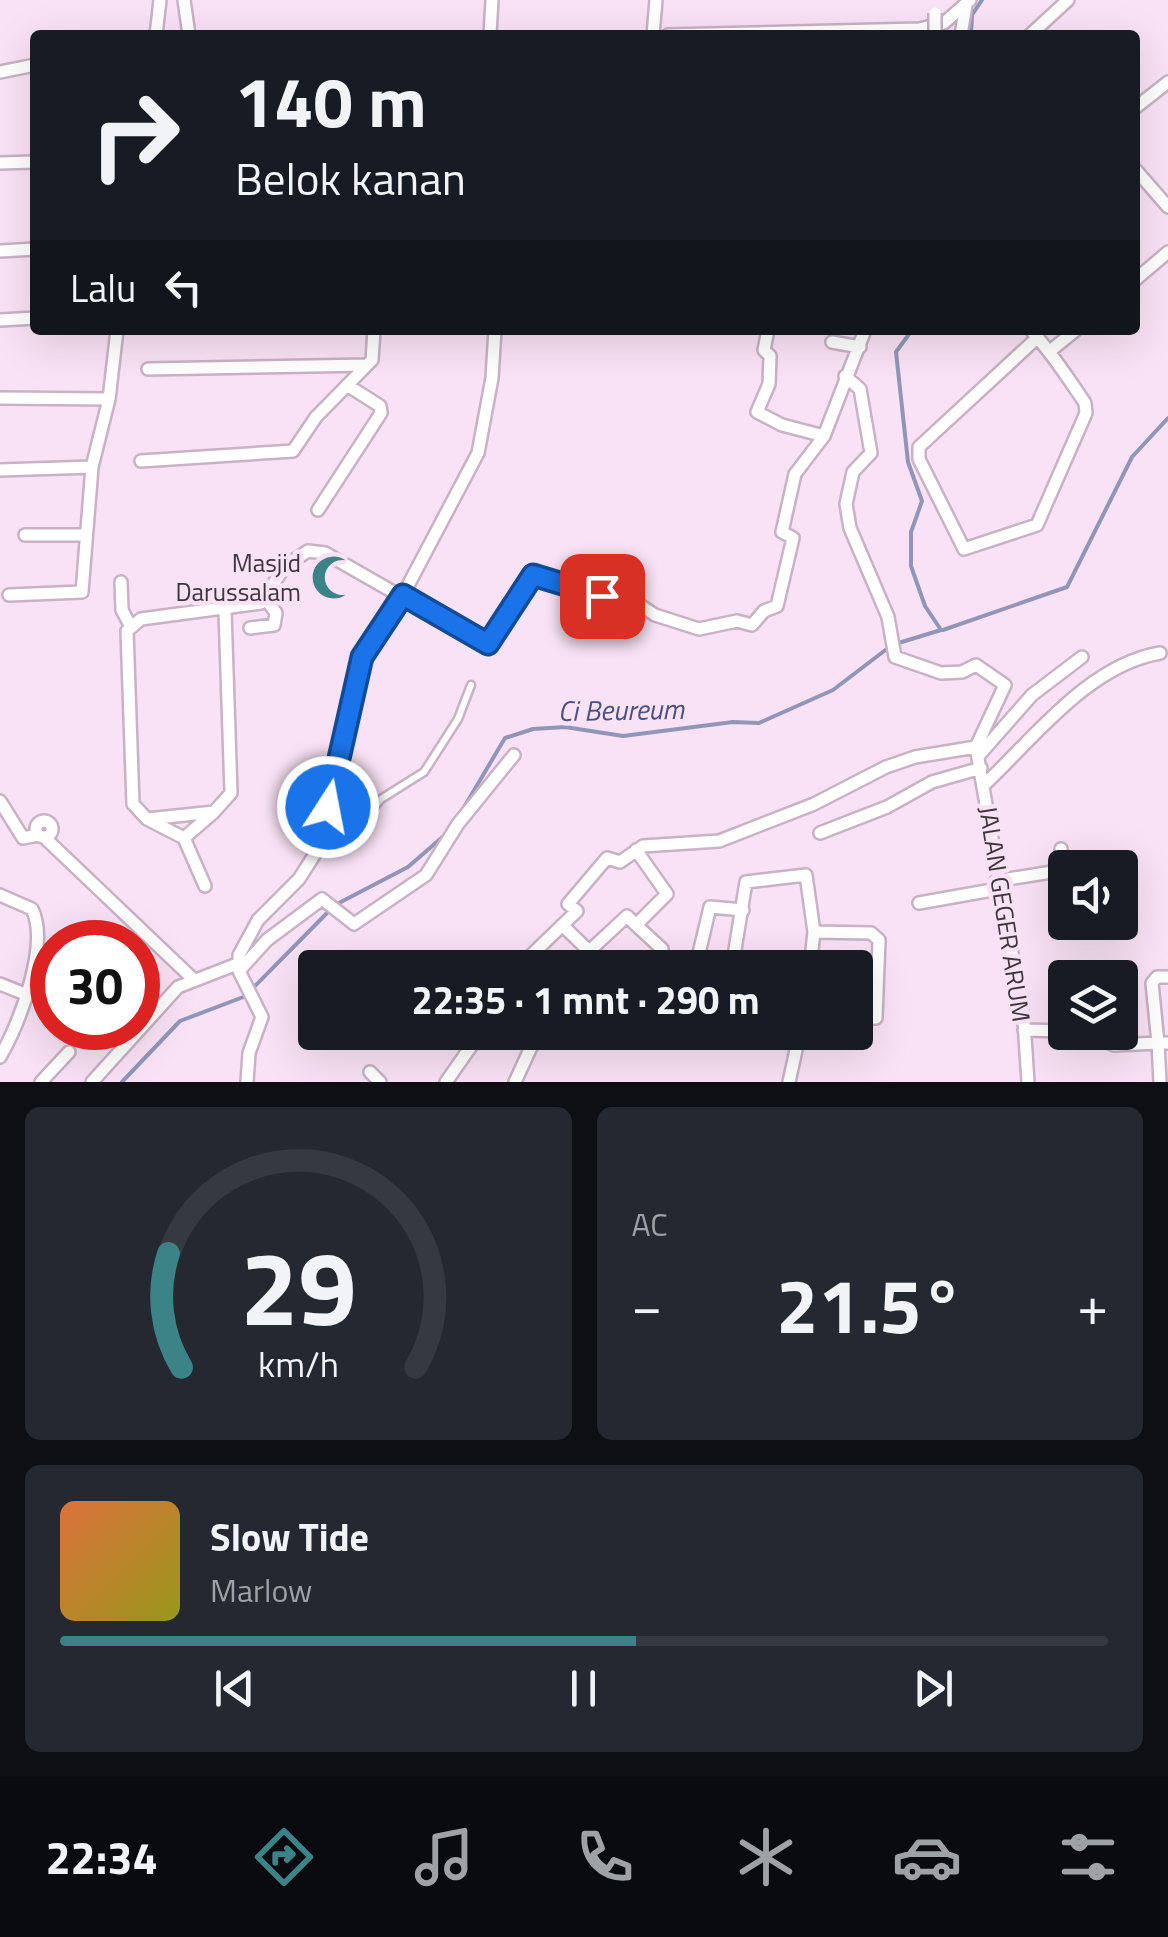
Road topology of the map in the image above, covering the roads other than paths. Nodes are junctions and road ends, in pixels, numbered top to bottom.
1 (160, 0) edge
2 (184, 0) edge
3 (492, 0) edge
4 (656, 0) edge
5 (1068, 0) edge
6 (968, 3) edge
7 (157, 30) edge
8 (187, 30) edge
9 (493, 30) edge
10 (654, 30) edge
11 (877, 30) edge
12 (962, 30) edge
13 (1035, 30) edge
14 (30, 66) edge
15 (0, 72) edge
16 (1168, 82) edge
17 (1140, 104) edge
18 (30, 162) edge
19 (0, 163) edge
20 (1140, 175) edge
21 (1168, 207) edge
22 (30, 249) edge
23 (0, 251) edge
24 (1168, 252) edge
25 (1140, 276) edge
26 (30, 318) edge
27 (0, 320) edge
28 (116, 335) edge
29 (374, 335) edge
30 (495, 335) edge
31 (767, 335) edge
32 (864, 335) edge
33 (1034, 335) edge
34 (1036, 335) edge
35 (1070, 335) edge
36 (832, 342) dead end
37 (860, 347) junction
38 (1050, 351) junction
39 (367, 366) junction
40 (148, 369) dead end
41 (845, 376) junction
42 (347, 384) junction
43 (0, 398) edge
44 (109, 399) junction
45 (824, 436) junction
46 (141, 461) dead end
47 (92, 467) junction
48 (0, 470) edge
49 (318, 510) dead end
50 (24, 535) dead end
51 (84, 535) junction
52 (121, 582) dead end
53 (9, 595) dead end
54 (403, 595) junction
55 (266, 599) junction
56 (225, 611) junction
57 (131, 627) junction
58 (250, 628) dead end
59 (1160, 653) dead end
60 (1082, 656) dead end
61 (471, 685) dead end
62 (514, 755) dead end
63 (979, 757) junction
64 (984, 785) junction
65 (0, 801) edge
66 (214, 812) junction
67 (147, 820) junction
68 (820, 833) dead end
69 (184, 838) junction
70 (320, 846) junction
71 (636, 850) junction
72 (1048, 874) edge
73 (997, 885) junction
74 (205, 886) dead end
75 (0, 895) edge
76 (919, 904) dead end
77 (743, 910) junction
78 (636, 924) junction
79 (562, 925) junction
80 (814, 932) junction
81 (662, 949) dead end
82 (536, 950) edge
83 (588, 950) joint
84 (700, 950) edge
85 (735, 950) edge
86 (812, 950) edge
87 (239, 970) junction
88 (1168, 976) edge
89 (193, 979) junction
90 (0, 984) edge
91 (26, 994) junction
92 (160, 1004) edge
93 (873, 1018) edge
94 (1024, 1030) junction
95 (1048, 1030) edge
96 (1163, 1043) edge
97 (1138, 1044) edge
98 (119, 1050) edge
99 (468, 1050) edge
100 (530, 1050) edge
101 (796, 1050) edge
102 (70, 1052) dead end
103 (0, 1056) edge
104 (41, 1082) edge
105 (92, 1082) edge
106 (247, 1082) edge
107 (446, 1082) edge
108 (516, 1082) edge
109 (789, 1082) edge
110 (1028, 1082) edge
111 (1160, 1082) edge

1 - 7 street
2 - 8 street
3 - 9 street
4 - 10 street
5 - 13 street
6 - 11 street
6 - 12 street
14 - 15 street
16 - 17 street
18 - 19 street
20 - 21 street
22 - 23 street
24 - 25 street
26 - 27 street
28 - 44 street
29 - 39 street
30 - 54 street
31 - 45 street
32 - 37 street
33 - 38 street
34 - 38 street
35 - 38 street
36 - 37 street
37 - 41 street
39 - 40 street
39 - 42 street
41 - 45 street
41 - 63 street
42 - 46 street
42 - 49 street
43 - 44 street
44 - 47 street
45 - 54 street
47 - 48 street
47 - 51 street
50 - 51 street
51 - 53 street
52 - 57 street
54 - 55 street
54 - 70 street
55 - 56 street
55 - 58 street
56 - 57 street
56 - 66 street
57 - 67 street
59 - 64 street
60 - 63 street
61 - 70 lane
62 - 87 street
63 - 64 street, JALAN GEGER ARUM
63 - 68 street
63 - 71 street
64 - 73 street, JALAN GEGER ARUM
65 - 89 street
66 - 67 street
66 - 69 street
67 - 69 street
69 - 74 street
70 - 87 street
71 - 78 street
71 - 79 street
72 - 73 street
73 - 76 street
73 - 94 street, JALAN GEGER ARUM
75 - 91 street
77 - 80 street
77 - 84 street
77 - 85 street
78 - 81 street
78 - 83 street
79 - 82 street
79 - 83 street
80 - 86 street
80 - 93 street
87 - 89 street
87 - 106 street
88 - 96 street
89 - 92 street
90 - 91 street
91 - 103 street
94 - 95 street
94 - 110 street, JALAN GEGER ARUM
96 - 97 street
96 - 111 street
98 - 105 street
99 - 107 street
100 - 108 street
101 - 109 street
102 - 104 street

